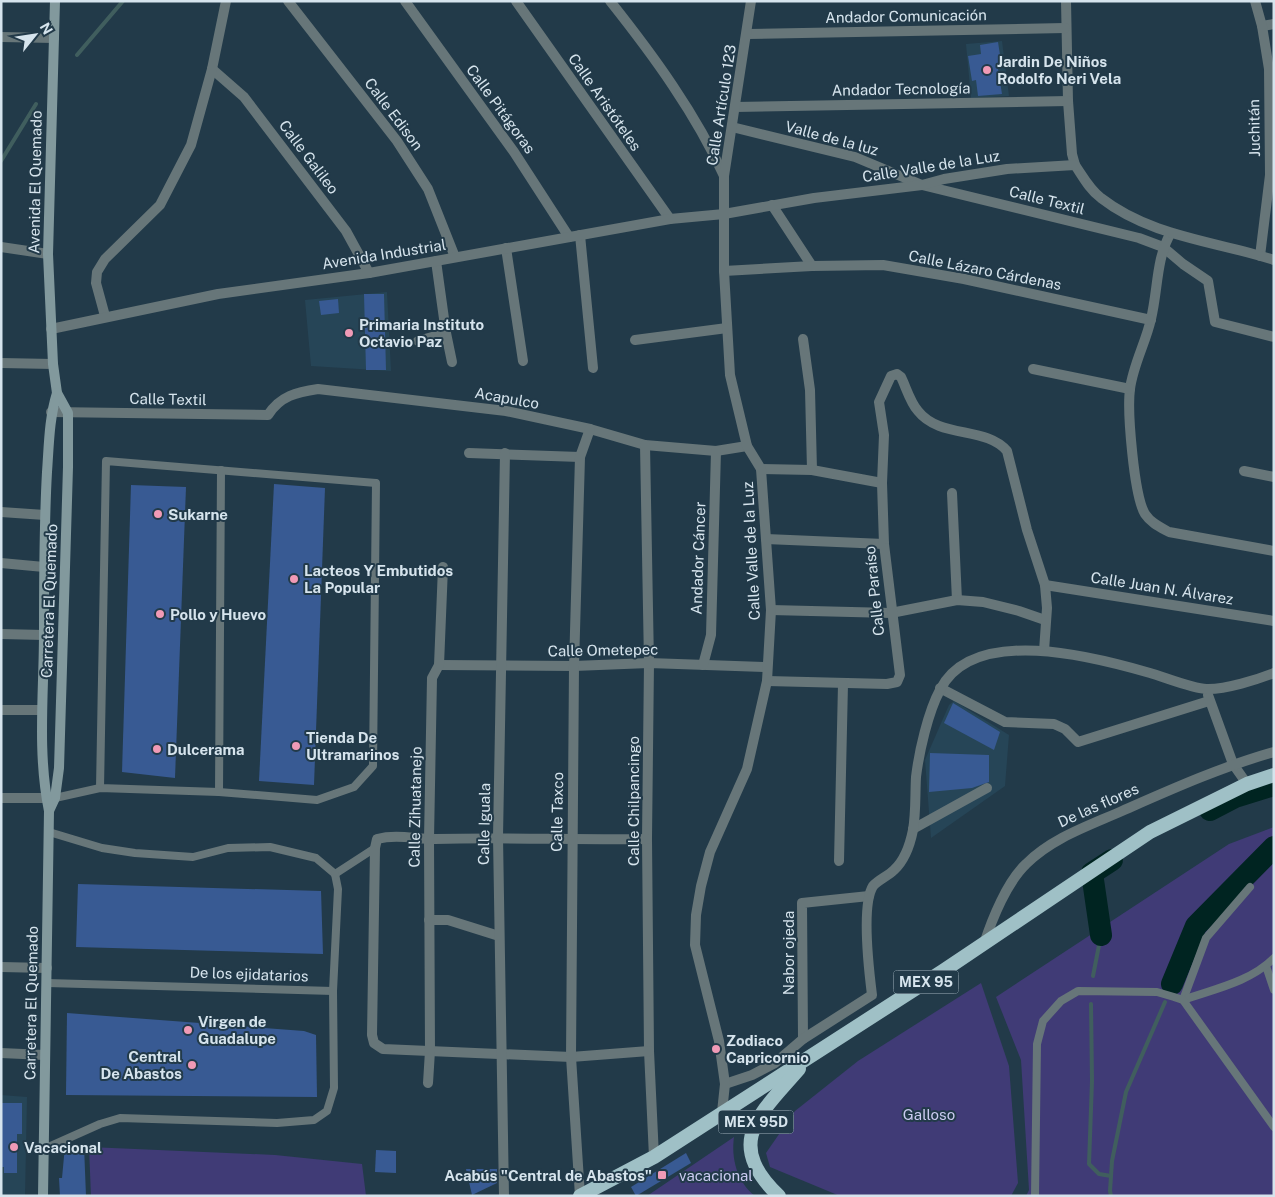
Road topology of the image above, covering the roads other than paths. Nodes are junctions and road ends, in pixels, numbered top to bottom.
1 (55, 1) edge
2 (226, 1) edge
3 (288, 1) edge
4 (405, 1) edge
5 (516, 1) edge
6 (610, 1) edge
7 (751, 1) edge
8 (1066, 1) edge
9 (1254, 1) edge
10 (1274, 24) edge
11 (1262, 26) junction
12 (1065, 28) junction
13 (748, 34) junction
14 (1, 37) edge
15 (54, 38) junction
16 (212, 69) junction
17 (1271, 95) edge
18 (1068, 100) junction
19 (735, 107) junction
20 (732, 127) junction
21 (1075, 165) junction
22 (1272, 175) edge
23 (724, 176) junction
24 (922, 185) junction
25 (772, 205) junction
26 (724, 214) junction
27 (670, 219) junction
28 (1170, 234) junction
29 (580, 235) junction
30 (569, 237) junction
31 (1, 247) edge
32 (1163, 247) junction
33 (506, 248) junction
34 (48, 254) junction
35 (1260, 256) junction
36 (454, 257) junction
37 (1274, 260) edge
38 (436, 261) junction
39 (812, 266) junction
40 (724, 271) junction
41 (369, 273) junction
42 (105, 316) junction
43 (1151, 320) junction
44 (727, 328) junction
45 (51, 329) junction
46 (446, 333) junction
47 (1274, 338) edge
48 (803, 339) dead end
49 (418, 340) dead end
50 (635, 340) dead end
51 (523, 361) dead end
52 (452, 362) dead end
53 (1, 363) edge
54 (53, 364) junction
55 (592, 368) dead end
56 (1033, 369) dead end
57 (1130, 389) junction
58 (57, 393) junction
59 (51, 412) junction
60 (68, 413) junction
61 (268, 415) joint
62 (590, 429) junction
63 (645, 445) junction
64 (748, 446) junction
65 (716, 451) junction
66 (469, 453) dead end
67 (504, 453) junction
68 (580, 457) junction
69 (761, 469) junction
70 (221, 470) junction
71 (812, 470) junction
72 (1244, 471) dead end
73 (1274, 477) edge
74 (882, 483) junction
75 (952, 493) dead end
76 (1, 512) edge
77 (45, 515) junction
78 (766, 539) junction
79 (884, 544) junction
80 (1274, 551) edge
81 (1, 563) edge
82 (44, 567) junction
83 (443, 567) dead end
84 (1045, 585) junction
85 (957, 600) junction
86 (772, 610) junction
87 (890, 613) junction
88 (1045, 620) junction
89 (1274, 621) edge
90 (1, 634) edge
91 (44, 635) junction
92 (1044, 651) junction
93 (649, 663) junction
94 (704, 665) junction
95 (439, 666) junction
96 (502, 666) junction
97 (574, 666) junction
98 (767, 667) junction
99 (1274, 673) edge
100 (767, 681) junction
101 (843, 684) junction
102 (940, 688) junction
103 (1207, 690) junction
104 (1209, 701) junction
105 (1, 710) edge
106 (41, 710) junction
107 (1274, 752) edge
108 (1233, 764) junction
109 (1274, 775) edge
110 (1247, 784) junction
111 (100, 788) junction
112 (987, 788) dead end
113 (219, 792) junction
114 (1, 798) edge
115 (51, 799) junction
116 (913, 829) junction
117 (49, 832) junction
118 (498, 837) junction
119 (428, 839) junction
120 (647, 839) junction
121 (572, 840) junction
122 (376, 843) junction
123 (839, 861) dead end
124 (335, 874) junction
125 (1250, 887) dead end
126 (869, 896) junction
127 (429, 920) junction
128 (499, 936) junction
129 (984, 944) junction
130 (1274, 958) edge
131 (1266, 966) junction
132 (1, 967) edge
133 (47, 968) junction
134 (47, 982) junction
135 (1274, 990) edge
136 (333, 991) junction
137 (1183, 1000) junction
138 (803, 1039) junction
139 (430, 1051) junction
140 (650, 1051) junction
141 (1, 1053) edge
142 (45, 1055) junction
143 (501, 1055) junction
144 (571, 1056) junction
145 (810, 1057) junction
146 (428, 1083) dead end
147 (725, 1084) junction
148 (722, 1112) junction
149 (1274, 1127) edge
150 (44, 1149) junction
151 (654, 1157) junction
152 (43, 1196) edge
153 (504, 1196) edge
154 (580, 1196) edge
155 (779, 1196) edge
156 (1035, 1196) edge

1 - 15 main road, Avenida El Quemado
2 - 16 street
3 - 36 street, Calle Edison
4 - 30 street, Calle Pitágoras
5 - 27 street, Calle Aristóteles
6 - 23 street
7 - 13 street, Calle Artículo 123
8 - 12 street
9 - 11 street, Juchitán
10 - 11 street
11 - 17 street, Juchitán
12 - 13 street, Andador Comunicación
12 - 18 street
13 - 19 street, Calle Artículo 123
14 - 15 street
15 - 34 main road, Avenida El Quemado
16 - 41 street, Calle Galileo
16 - 42 street
17 - 22 street, Juchitán
18 - 19 street, Andador Tecnología
18 - 21 street
19 - 20 street, Calle Artículo 123
20 - 23 street, Calle Artículo 123
20 - 24 street, Valle de la luz
21 - 24 street, Calle Valle de la Luz
21 - 28 street
22 - 35 street, Juchitán
23 - 26 street, Calle Artículo 123
24 - 25 street, Calle Valle de la Luz
24 - 32 street, Calle Textil
25 - 26 street, Calle Valle de la Luz
25 - 39 street
26 - 27 street, Avenida Industrial
26 - 40 street, Calle Valle de la Luz
27 - 29 street, Avenida Industrial
28 - 32 street
28 - 35 street
29 - 30 street, Avenida Industrial
29 - 55 street
30 - 33 street, Avenida Industrial
31 - 34 street
32 - 43 street
32 - 47 street, Calle Textil
33 - 36 street, Avenida Industrial
33 - 51 street
34 - 45 main road, Avenida El Quemado
35 - 37 street
36 - 38 street, Avenida Industrial
38 - 41 street, Avenida Industrial
38 - 46 street
39 - 40 street, Calle Lázaro Cárdenas
39 - 43 street, Calle Lázaro Cárdenas
40 - 44 street, Calle Valle de la Luz
41 - 42 street, Avenida Industrial
42 - 45 street, Avenida Industrial
43 - 57 street
44 - 50 street
44 - 64 street, Calle Valle de la Luz
45 - 54 main road, Avenida El Quemado
46 - 49 street
46 - 52 street
48 - 71 street
53 - 54 street
54 - 58 main road, Carretera El Quemado
56 - 57 street
57 - 80 street
58 - 59 main road, Carretera El Quemado
58 - 60 main road, Carretera El Quemado
59 - 60 street, Calle Textil
59 - 77 main road, Carretera El Quemado
60 - 61 street, Calle Textil
60 - 115 main road, Carretera El Quemado
61 - 62 street, Acapulco
62 - 63 street, Acapulco
62 - 68 street, Calle Taxco
63 - 65 street, Acapulco
63 - 93 street, Calle Chilpancingo
64 - 65 street, Acapulco
64 - 69 street, Calle Valle de la Luz
65 - 94 street, Andador Cáncer
66 - 67 street
67 - 68 street
67 - 96 street, Calle Iguala
68 - 97 street, Calle Taxco
69 - 71 street
69 - 78 street, Calle Valle de la Luz
70 - 111 lane
70 - 113 lane
70 - 113 lane
71 - 74 street
72 - 73 street
74 - 79 street, Calle Paraíso
74 - 84 street, Calle Paraíso
75 - 85 street
76 - 77 street
77 - 82 main road, Carretera El Quemado
78 - 79 street
78 - 86 street, Calle Valle de la Luz
79 - 87 street, Calle Paraíso
81 - 82 street
82 - 91 main road, Carretera El Quemado
83 - 95 street, Calle Zihuatanejo
84 - 88 street
84 - 89 street, Calle Juan N. Álvarez
85 - 87 street
85 - 88 street
86 - 87 street
86 - 98 street, Calle Valle de la Luz
87 - 101 street, Calle Paraíso
88 - 92 street
90 - 91 street
91 - 106 main road, Carretera El Quemado
92 - 102 street
92 - 103 street
93 - 94 street, Calle Ometepec
93 - 97 street, Calle Ometepec
93 - 120 street, Calle Chilpancingo
94 - 98 street, Calle Ometepec
95 - 96 street, Calle Ometepec
95 - 119 street, Calle Zihuatanejo
96 - 97 street, Calle Ometepec
96 - 118 street, Calle Iguala
97 - 121 street, Calle Taxco
98 - 100 street, Calle Valle de la Luz
99 - 103 street
100 - 101 street, Calle Paraíso
100 - 147 street, Calle Valle de la Luz
101 - 123 street
102 - 104 street
102 - 116 street
103 - 104 street
104 - 108 street
105 - 106 street
106 - 115 main road, Carretera El Quemado
107 - 108 street, De las flores
108 - 110 street
108 - 129 street, De las flores
109 - 110 highway, MEX 95
110 - 129 highway, MEX 95
111 - 113 lane
111 - 115 lane
112 - 116 street
114 - 115 street
115 - 117 main road, Carretera El Quemado
116 - 126 street
117 - 124 lane
117 - 133 main road, Carretera El Quemado
118 - 119 street
118 - 121 street
118 - 128 street, Calle Iguala
119 - 122 street
119 - 127 street, Calle Zihuatanejo
120 - 121 street
120 - 140 street, Calle Chilpancingo
121 - 144 street, Calle Taxco
122 - 124 lane
122 - 139 street
124 - 136 lane
125 - 137 lane
126 - 138 street
126 - 138 street, Nabor ojeda
127 - 128 street
127 - 139 street, Calle Zihuatanejo
128 - 143 street, Calle Iguala
129 - 145 highway, MEX 95
130 - 131 lane
131 - 135 lane
131 - 137 lane
132 - 133 street
133 - 134 main road, Carretera El Quemado
134 - 136 lane, De los ejidatarios
134 - 142 main road, Carretera El Quemado
136 - 150 lane
137 - 149 lane
137 - 156 lane
138 - 147 street
139 - 143 street
139 - 146 street, Calle Zihuatanejo
140 - 144 street
140 - 151 street, Calle Chilpancingo
141 - 142 street
142 - 150 main road, Carretera El Quemado
143 - 144 street
143 - 153 street, Calle Iguala
144 - 154 street, Calle Taxco
145 - 148 highway, MEX 95
145 - 155 highway, MEX 95D
147 - 148 street, Calle Valle de la Luz
148 - 151 highway, MEX 95
150 - 152 main road, Carretera El Quemado
151 - 154 highway, MEX 95

